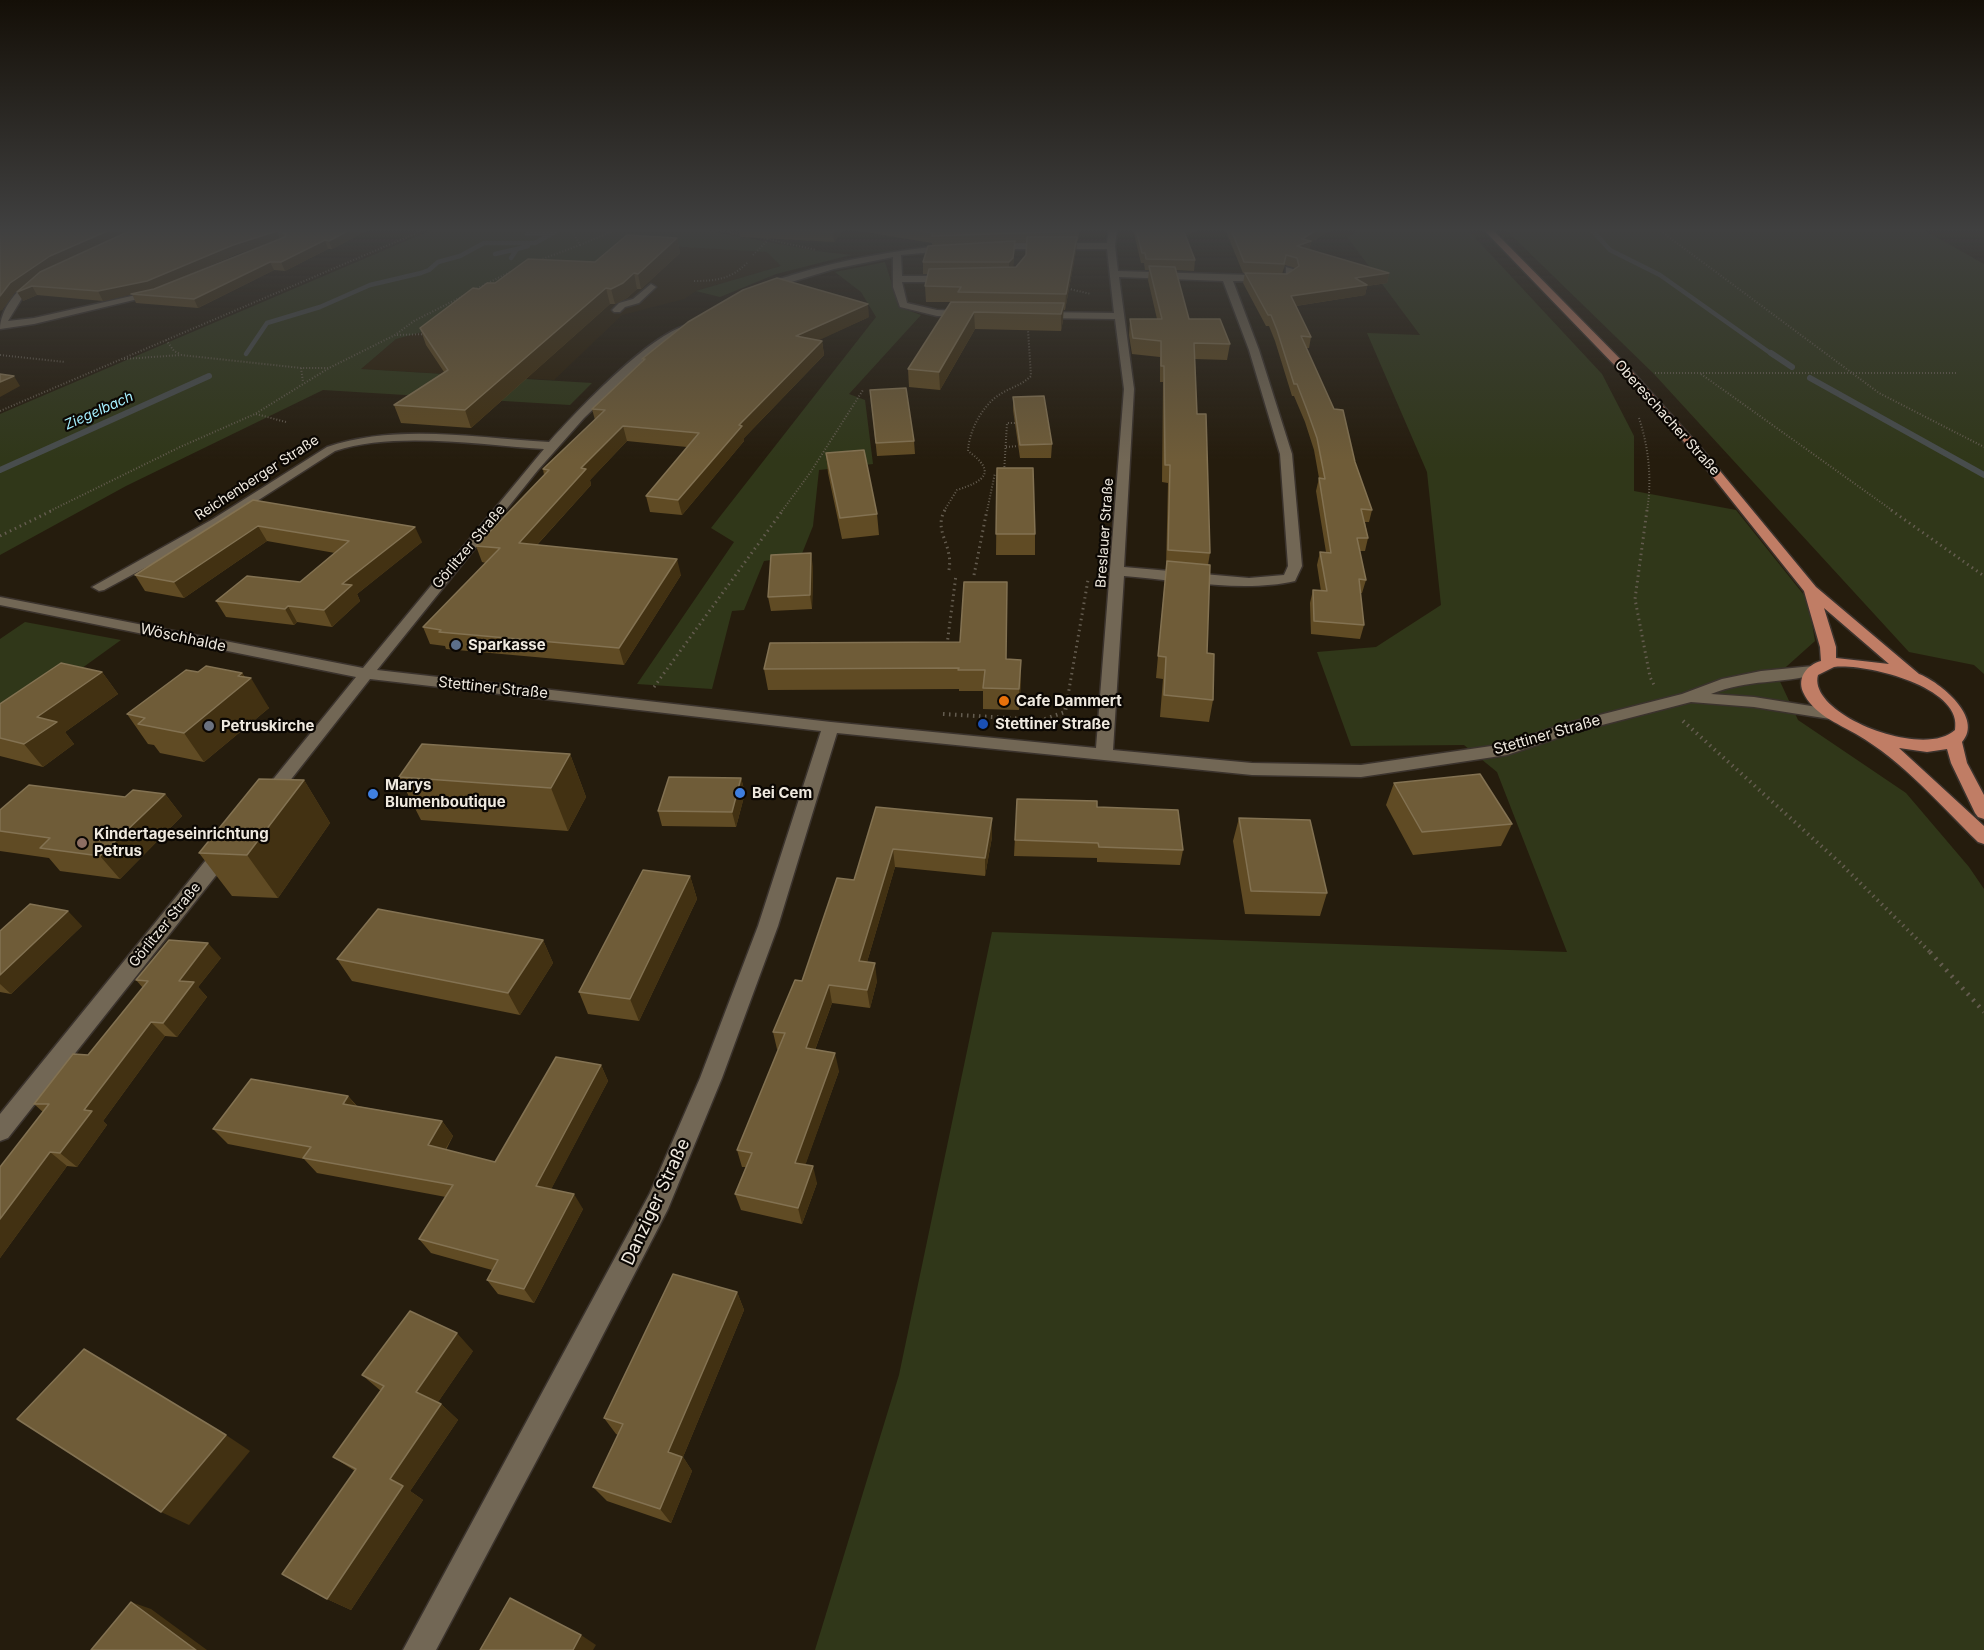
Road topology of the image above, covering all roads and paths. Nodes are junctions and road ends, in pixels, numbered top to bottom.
1 (12, 306) edge
2 (102, 306) edge
3 (246, 306) edge
4 (443, 306) edge
5 (621, 306) edge
6 (907, 306) edge
7 (1119, 306) edge
8 (1238, 306) edge
9 (1562, 306) edge
10 (1761, 306) edge
11 (617, 310) dead end
12 (980, 314) edge
13 (1031, 314) joint
14 (1120, 316) junction
15 (698, 321) edge
16 (0, 325) edge
17 (429, 334) edge
18 (395, 335) junction
19 (166, 340) junction
20 (0, 355) edge
21 (181, 355) junction
22 (119, 359) junction
23 (65, 362) dead end
24 (301, 368) junction
25 (329, 368) junction
26 (1849, 372) junction
27 (1628, 373) junction
28 (1956, 373) dead end
29 (1701, 374) junction
30 (303, 382) junction
31 (863, 390) dead end
32 (0, 411) edge
33 (255, 414) junction
34 (1636, 414) dead end
35 (286, 422) dead end
36 (1015, 423) edge
37 (551, 446) junction
38 (1018, 446) edge
39 (1006, 447) junction
40 (1984, 447) edge
41 (994, 473) edge
42 (1004, 474) edge
43 (0, 536) edge
44 (1118, 571) junction
45 (948, 574) dead end
46 (956, 575) dead end
47 (974, 575) dead end
48 (1984, 576) edge
49 (1088, 580) dead end
50 (99, 587) dead end
51 (1811, 590) junction
52 (0, 601) edge
53 (947, 649) edge
54 (1829, 664) junction
55 (1813, 671) junction
56 (367, 674) junction
57 (1915, 678) junction
58 (663, 691) dead end
59 (1657, 691) dead end
60 (1687, 698) junction
61 (934, 713) dead end
62 (1675, 713) dead end
63 (1830, 714) junction
64 (831, 726) junction
65 (1871, 735) junction
66 (1953, 741) junction
67 (1104, 753) junction
68 (258, 809) edge
69 (1984, 813) edge
70 (237, 836) edge
71 (1984, 837) edge
72 (1984, 1012) edge
73 (0, 1131) edge
74 (419, 1650) edge

1 - 16 street
2 - 16 street
3 - 19 path
4 - 18 path
5 - 11 street
6 - 12 street
7 - 14 street, Breslauer Straße
8 - 44 street
9 - 27 main road, Obereschacher Straße
10 - 26 path
13 - 14 street
13 - 45 path
14 - 44 street, Breslauer Straße
15 - 37 street, Görlitzer Straße
17 - 18 path
18 - 25 path
19 - 21 path
19 - 22 path
20 - 23 path
21 - 22 path
21 - 24 path
22 - 32 path
24 - 25 path
24 - 30 path
25 - 30 path
26 - 28 path
26 - 29 path
26 - 40 path
27 - 29 path
27 - 51 main road, Obereschacher Straße
29 - 48 path
30 - 33 path
31 - 58 path
33 - 35 path
33 - 43 path
34 - 59 path
36 - 39 path
37 - 50 street, Reichenberger Straße
37 - 56 street, Görlitzer Straße
38 - 39 path
39 - 42 path
41 - 47 path
44 - 67 street, Breslauer Straße
46 - 53 path
49 - 61 path
51 - 54 main road, Obereschacher Straße
51 - 57 main road, Obereschacher Straße
52 - 56 street, Wöschhalde
54 - 55 main road
54 - 57 main road
55 - 60 street, Stettiner Straße
55 - 63 main road
56 - 64 street, Stettiner Straße
56 - 68 street, Görlitzer Straße
57 - 66 main road
60 - 63 street, Stettiner Straße
60 - 67 street, Stettiner Straße
62 - 72 path
63 - 65 main road
64 - 67 street, Stettiner Straße
64 - 74 street, Danziger Straße
65 - 66 main road
65 - 71 main road
66 - 69 main road
70 - 73 street, Görlitzer Straße

